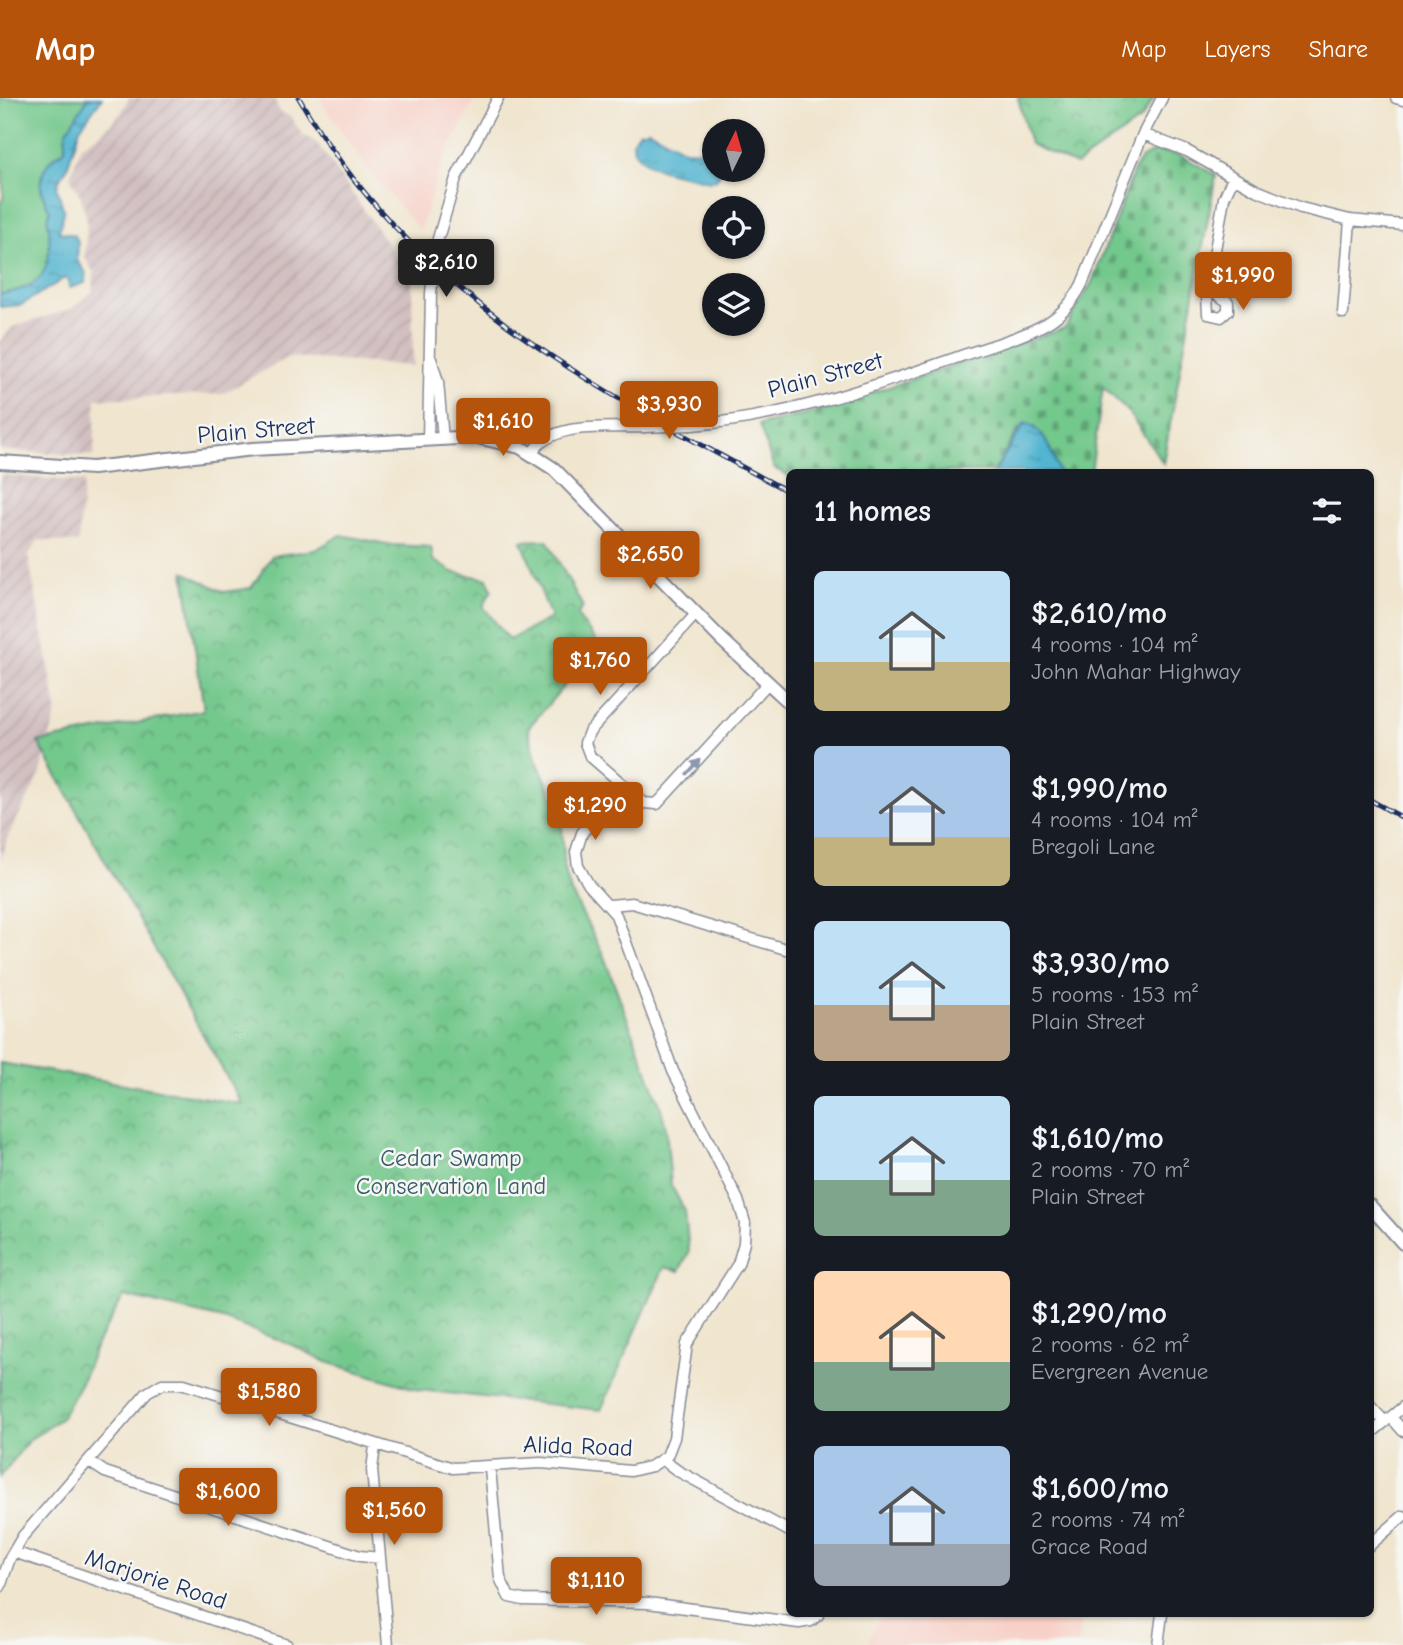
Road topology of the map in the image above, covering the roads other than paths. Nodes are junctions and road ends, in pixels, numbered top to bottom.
1 (498, 98) edge
2 (1162, 98) edge
3 (1396, 98) edge
4 (1403, 100) edge
5 (1143, 134) junction
6 (1233, 178) junction
7 (1350, 220) junction
8 (1403, 225) edge
9 (1208, 288) junction
10 (1343, 313) dead end
11 (431, 359) junction
12 (443, 439) junction
13 (428, 440) junction
14 (531, 453) junction
15 (0, 462) edge
16 (696, 614) junction
17 (768, 683) junction
18 (786, 699) edge
19 (623, 784) junction
20 (610, 905) junction
21 (786, 949) edge
22 (1374, 1210) edge
23 (1403, 1242) edge
24 (1403, 1407) edge
25 (1374, 1409) edge
26 (1388, 1419) junction
27 (1374, 1431) edge
28 (1403, 1431) edge
29 (375, 1446) junction
30 (663, 1460) junction
31 (88, 1461) junction
32 (490, 1468) junction
33 (1403, 1516) edge
34 (786, 1529) edge
35 (1374, 1541) edge
36 (13, 1552) junction
37 (380, 1558) junction
38 (0, 1587) edge
39 (816, 1617) edge
40 (1162, 1617) edge
41 (287, 1645) edge
42 (388, 1645) edge
43 (1158, 1645) edge

1 - 11 street
2 - 5 street, Plain Street
3 - 4 street
5 - 6 street
5 - 14 street, Plain Street, bridge
6 - 7 street
6 - 9 street
7 - 8 street
7 - 10 street
9 - 9 street
11 - 12 street
11 - 13 street
12 - 13 main road, Plain Street
12 - 14 main road, Plain Street
13 - 15 main road, Plain Street
14 - 16 main road
16 - 17 main road
16 - 19 street
17 - 18 main road
19 -> 17 street
19 - 20 street
20 - 21 street
20 - 30 street, Alida Road
22 - 23 main road
24 - 26 street
25 - 26 street
26 - 27 street
26 - 28 street
29 - 31 street, Alida Road
29 - 32 street, Alida Road
29 - 37 street
30 - 32 street, Alida Road
30 - 34 street
31 - 36 street, Alida Road
31 - 37 street
32 - 39 street
33 - 35 street
36 - 38 street, Alida Road
36 - 41 street, Marjorie Road
37 - 42 street
40 - 43 street

